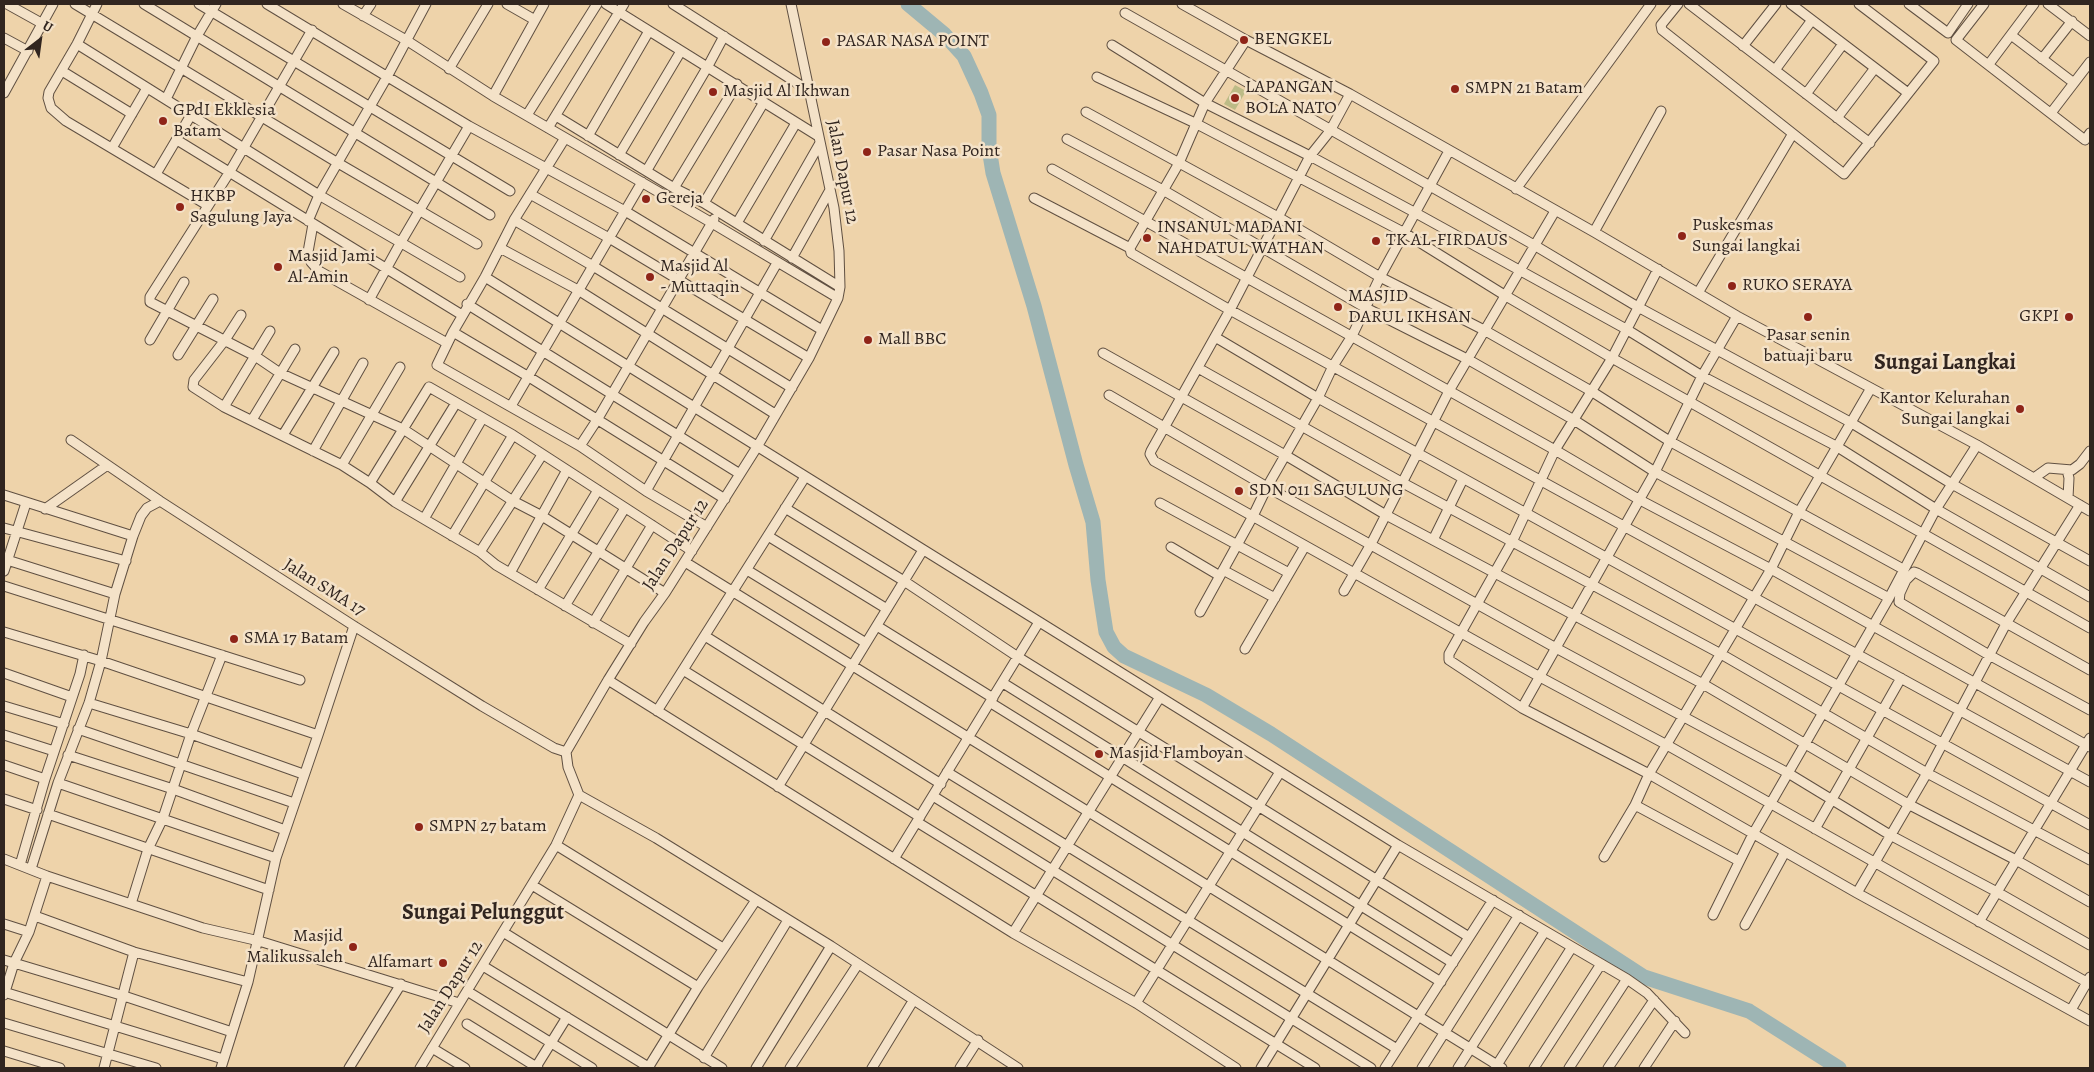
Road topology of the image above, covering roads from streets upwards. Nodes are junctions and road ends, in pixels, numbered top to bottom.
1 (7, 4) edge
2 (53, 4) edge
3 (75, 4) edge
4 (97, 4) edge
5 (144, 4) edge
6 (200, 4) edge
7 (267, 4) edge
8 (343, 4) edge
9 (371, 4) edge
10 (426, 4) edge
11 (488, 4) edge
12 (507, 4) edge
13 (544, 4) edge
14 (597, 4) edge
15 (606, 4) edge
16 (624, 4) edge
17 (673, 4) edge
18 (791, 4) edge
19 (1182, 4) edge
20 (1651, 4) edge
21 (1678, 4) edge
22 (1689, 4) edge
23 (1776, 4) edge
24 (1791, 4) edge
25 (1858, 4) edge
26 (1909, 4) edge
27 (1968, 4) edge
28 (1984, 4) edge
29 (2034, 4) edge
30 (2048, 4) edge
31 (214, 7) edge
32 (619, 12) junction
33 (92, 14) junction
34 (1125, 14) dead end
35 (363, 16) junction
36 (534, 20) junction
37 (1812, 20) junction
38 (2072, 21) junction
39 (42, 24) junction
40 (312, 30) junction
41 (649, 31) junction
42 (2011, 35) junction
43 (197, 36) junction
44 (724, 36) junction
45 (2090, 36) edge
46 (4, 38) edge
47 (406, 40) junction
48 (1246, 40) junction
49 (77, 44) junction
50 (1843, 44) junction
51 (1112, 45) dead end
52 (1743, 46) junction
53 (28, 51) junction
54 (681, 51) junction
55 (2042, 59) junction
56 (294, 60) junction
57 (2090, 62) edge
58 (1989, 64) junction
59 (708, 66) junction
60 (180, 68) junction
61 (1875, 68) junction
62 (450, 69) junction
63 (1225, 70) junction
64 (1775, 70) junction
65 (62, 71) junction
66 (387, 77) junction
67 (1097, 77) dead end
68 (2074, 83) junction
69 (736, 84) junction
70 (279, 86) junction
71 (147, 88) junction
72 (808, 90) junction
73 (4, 93) edge
74 (1908, 93) junction
75 (1350, 94) junction
76 (1806, 94) junction
77 (493, 96) junction
78 (166, 99) junction
79 (764, 102) junction
80 (1205, 103) junction
81 (370, 107) junction
82 (1661, 111) dead end
83 (1086, 112) dead end
84 (2051, 113) junction
85 (132, 114) junction
86 (191, 115) junction
87 (527, 115) junction
88 (262, 116) junction
89 (556, 116) junction
90 (1838, 118) junction
91 (796, 123) junction
92 (1195, 123) junction
93 (469, 126) junction
94 (548, 128) junction
95 (1330, 131) junction
96 (2090, 133) edge
97 (354, 134) junction
98 (1792, 134) junction
99 (588, 136) junction
100 (565, 138) junction
101 (1067, 139) dead end
102 (177, 140) junction
103 (819, 140) junction
104 (1870, 143) junction
105 (112, 148) junction
106 (244, 148) junction
107 (1449, 151) junction
108 (620, 155) junction
109 (452, 156) junction
110 (1310, 156) junction
111 (338, 163) junction
112 (1179, 163) junction
113 (547, 168) junction
114 (1052, 169) dead end
115 (647, 170) junction
116 (229, 173) junction
117 (156, 174) junction
118 (1299, 177) junction
119 (642, 182) junction
120 (436, 183) junction
121 (1430, 185) junction
122 (674, 188) junction
123 (1516, 189) junction
124 (830, 190) junction
125 (1163, 190) junction
126 (510, 191) dead end
127 (530, 194) junction
128 (319, 195) junction
129 (1034, 198) dead end
130 (704, 203) junction
131 (207, 205) junction
132 (1555, 210) junction
133 (420, 211) junction
134 (625, 211) junction
135 (718, 212) junction
136 (1414, 212) junction
137 (490, 215) dead end
138 (1278, 217) junction
139 (514, 220) junction
140 (1145, 220) junction
141 (712, 222) junction
142 (310, 223) junction
143 (737, 223) junction
144 (1403, 232) junction
145 (1594, 232) junction
146 (609, 238) junction
147 (764, 241) junction
148 (400, 242) junction
149 (477, 244) dead end
150 (1534, 245) junction
151 (500, 248) junction
152 (1130, 248) junction
153 (1262, 248) junction
154 (694, 253) junction
155 (792, 258) junction
156 (777, 262) junction
157 (593, 266) junction
158 (387, 269) junction
159 (1519, 270) junction
160 (1658, 270) junction
161 (460, 277) dead end
162 (485, 277) junction
163 (1380, 277) junction
164 (1247, 278) junction
165 (678, 280) junction
166 (184, 282) dead end
167 (840, 287) junction
168 (578, 290) junction
169 (760, 293) junction
170 (1698, 293) junction
171 (1506, 296) junction
172 (838, 298) junction
173 (213, 299) dead end
174 (369, 300) junction
175 (467, 304) junction
176 (1638, 307) junction
177 (1366, 308) junction
178 (662, 309) junction
179 (1230, 310) junction
180 (166, 311) junction
181 (241, 315) dead end
182 (462, 315) junction
183 (1736, 316) junction
184 (744, 320) junction
185 (560, 322) junction
186 (197, 325) junction
187 (1626, 329) junction
188 (822, 330) junction
189 (1484, 330) junction
190 (270, 331) dead end
191 (452, 332) junction
192 (646, 334) junction
193 (1352, 336) junction
194 (1215, 337) junction
195 (150, 340) dead end
196 (225, 340) junction
197 (447, 344) junction
198 (295, 349) dead end
199 (544, 350) junction
200 (727, 350) junction
201 (1717, 351) junction
202 (334, 352) dead end
203 (1103, 354) dead end
204 (178, 355) dead end
205 (255, 356) junction
206 (809, 358) junction
207 (1612, 358) junction
208 (1469, 360) junction
209 (363, 363) dead end
210 (628, 366) junction
211 (1333, 366) junction
212 (400, 367) dead end
213 (1198, 368) junction
214 (280, 374) junction
215 (711, 375) junction
216 (1702, 376) junction
217 (529, 377) junction
218 (312, 387) junction
219 (792, 388) junction
220 (1871, 388) junction
221 (1449, 391) junction
222 (1591, 391) junction
223 (612, 394) junction
224 (1109, 395) dead end
225 (1182, 398) junction
226 (1318, 398) junction
227 (340, 402) junction
228 (1690, 403) junction
229 (456, 404) junction
230 (511, 406) junction
231 (224, 407) junction
232 (693, 408) junction
233 (775, 414) junction
234 (371, 416) junction
235 (482, 419) junction
236 (252, 420) junction
237 (597, 420) junction
238 (1574, 420) junction
239 (1434, 422) junction
240 (1850, 422) junction
241 (1302, 426) junction
242 (1165, 428) junction
243 (403, 429) junction
244 (283, 435) junction
245 (513, 435) junction
246 (678, 436) junction
247 (71, 440) dead end
248 (1671, 442) junction
249 (580, 446) junction
250 (1836, 446) junction
251 (1977, 446) junction
252 (757, 447) junction
253 (429, 448) junction
254 (1555, 450) junction
255 (313, 451) junction
256 (2090, 451) edge
257 (1418, 453) junction
258 (542, 455) junction
259 (1285, 455) junction
260 (663, 461) junction
261 (455, 464) junction
262 (342, 465) junction
263 (106, 466) junction
264 (568, 470) junction
265 (2067, 470) junction
266 (1655, 472) junction
267 (740, 474) junction
268 (1821, 476) junction
269 (805, 477) junction
270 (1463, 478) junction
271 (2034, 478) junction
272 (1541, 480) junction
273 (484, 481) junction
274 (370, 483) junction
275 (1403, 483) junction
276 (1952, 484) junction
277 (1267, 487) junction
278 (598, 490) junction
279 (646, 490) junction
280 (4, 495) edge
281 (2068, 498) junction
282 (725, 499) junction
283 (1640, 500) junction
284 (160, 501) junction
285 (513, 501) junction
286 (26, 502) junction
287 (395, 502) junction
288 (1160, 503) dead end
289 (2080, 505) junction
290 (1449, 507) junction
291 (625, 508) junction
292 (785, 508) junction
293 (45, 509) junction
294 (1936, 509) junction
295 (2090, 511) edge
296 (1799, 512) junction
297 (1526, 513) junction
298 (1386, 515) junction
299 (542, 516) junction
300 (1253, 516) junction
301 (424, 519) junction
302 (652, 525) junction
303 (1625, 526) junction
304 (707, 527) junction
305 (4, 528) edge
306 (16, 532) junction
307 (1924, 534) junction
308 (571, 535) junction
309 (134, 536) junction
310 (452, 536) junction
311 (768, 536) junction
312 (1433, 540) junction
313 (1513, 540) junction
314 (1783, 542) junction
315 (2055, 542) junction
316 (1371, 544) junction
317 (1237, 545) junction
318 (1305, 546) junction
319 (1171, 547) dead end
320 (923, 550) junction
321 (692, 551) junction
322 (480, 552) junction
323 (598, 552) junction
324 (1607, 558) junction
325 (6, 559) edge
326 (126, 561) junction
327 (2090, 561) edge
328 (685, 562) junction
329 (626, 568) junction
330 (1771, 569) junction
331 (1903, 569) junction
332 (2039, 569) junction
333 (747, 570) junction
334 (4, 571) edge
335 (510, 573) junction
336 (1222, 573) junction
337 (1289, 573) junction
338 (1495, 573) junction
339 (1354, 574) junction
340 (904, 581) junction
341 (4, 586) edge
342 (1591, 586) junction
343 (538, 590) junction
344 (733, 591) junction
345 (1344, 591) dead end
346 (665, 593) junction
347 (115, 594) junction
348 (2026, 594) junction
349 (1754, 597) junction
350 (2090, 597) edge
351 (1274, 598) junction
352 (1889, 598) junction
353 (1477, 604) junction
354 (564, 606) junction
355 (887, 609) junction
356 (1200, 612) dead end
357 (1574, 616) junction
358 (109, 620) junction
359 (1040, 622) junction
360 (2007, 622) junction
361 (593, 623) junction
362 (1873, 625) junction
363 (354, 626) junction
364 (877, 626) junction
365 (2090, 628) edge
366 (1736, 629) junction
367 (4, 632) edge
368 (1462, 632) junction
369 (705, 636) junction
370 (866, 643) junction
371 (630, 644) junction
372 (1556, 648) junction
373 (1245, 649) dead end
374 (1721, 654) junction
375 (1857, 654) junction
376 (84, 655) junction
377 (222, 655) junction
378 (1989, 655) junction
379 (1018, 657) junction
380 (101, 661) junction
381 (853, 665) junction
382 (683, 670) junction
383 (2090, 670) edge
384 (4, 673) edge
385 (1540, 677) junction
386 (1901, 678) junction
387 (300, 680) dead end
388 (608, 680) junction
389 (1974, 682) junction
390 (1003, 683) junction
391 (1703, 684) junction
392 (1838, 686) junction
393 (205, 696) junction
394 (72, 697) junction
395 (1160, 697) junction
396 (992, 700) junction
397 (89, 703) junction
398 (4, 706) edge
399 (1522, 708) junction
400 (1884, 710) junction
401 (1960, 710) junction
402 (2090, 710) edge
403 (657, 711) junction
404 (825, 711) junction
405 (1823, 712) junction
406 (1684, 715) junction
407 (64, 724) junction
408 (78, 729) junction
409 (1139, 732) junction
410 (191, 734) junction
411 (318, 734) junction
412 (4, 735) edge
413 (969, 738) junction
414 (1867, 738) junction
415 (1805, 743) junction
416 (1942, 743) junction
417 (2089, 743) edge
418 (804, 745) junction
419 (1667, 745) junction
420 (54, 751) junction
421 (566, 752) junction
422 (68, 755) junction
423 (1123, 757) junction
424 (4, 765) edge
425 (181, 765) junction
426 (1849, 769) junction
427 (2070, 771) junction
428 (947, 772) junction
429 (1280, 772) junction
430 (1788, 773) junction
431 (1927, 773) junction
432 (303, 774) junction
433 (1649, 774) junction
434 (1111, 777) junction
435 (45, 779) junction
436 (2090, 782) edge
437 (58, 783) junction
438 (941, 784) junction
439 (778, 787) junction
440 (173, 789) junction
441 (579, 795) junction
442 (933, 796) junction
443 (4, 799) edge
444 (1832, 799) junction
445 (294, 803) junction
446 (2051, 803) junction
447 (1770, 804) junction
448 (1908, 804) junction
449 (1635, 805) junction
450 (1259, 806) junction
451 (37, 810) junction
452 (1089, 811) junction
453 (48, 814) junction
454 (163, 818) junction
455 (918, 819) junction
456 (2090, 825) edge
457 (1815, 829) junction
458 (285, 830) junction
459 (2035, 830) junction
460 (1243, 832) junction
461 (1753, 834) junction
462 (1890, 835) junction
463 (556, 845) junction
464 (1067, 845) junction
465 (1398, 845) junction
466 (148, 849) junction
467 (1231, 852) junction
468 (1785, 852) junction
469 (1604, 857) dead end
470 (276, 858) junction
471 (4, 859) edge
472 (894, 859) junction
473 (2016, 860) junction
474 (2090, 860) edge
475 (1739, 861) junction
476 (1874, 862) junction
477 (20, 865) junction
478 (31, 869) junction
479 (1053, 870) junction
480 (47, 876) junction
481 (1377, 880) junction
482 (532, 885) junction
483 (1209, 886) junction
484 (269, 890) junction
485 (1998, 892) junction
486 (1856, 893) junction
487 (1037, 896) junction
488 (756, 900) junction
489 (1493, 900) junction
490 (2090, 902) edge
491 (131, 904) junction
492 (1361, 906) junction
493 (1519, 915) junction
494 (1713, 915) dead end
495 (35, 916) junction
496 (788, 920) junction
497 (1188, 920) junction
498 (1979, 922) junction
499 (4, 924) edge
500 (1350, 925) junction
501 (1745, 925) dead end
502 (1545, 931) junction
503 (30, 932) junction
504 (503, 932) junction
505 (1013, 933) junction
506 (1469, 937) junction
507 (259, 941) junction
508 (1172, 945) junction
509 (2090, 945) edge
510 (831, 946) junction
511 (1572, 947) junction
512 (723, 948) junction
513 (134, 952) junction
514 (4, 960) edge
515 (1328, 960) junction
516 (14, 963) junction
517 (1453, 963) junction
518 (858, 964) junction
519 (1601, 964) junction
520 (483, 966) junction
521 (1157, 971) junction
522 (1627, 979) junction
523 (2089, 981) edge
524 (248, 982) junction
525 (1441, 982) junction
526 (400, 984) junction
527 (698, 987) junction
528 (468, 990) junction
529 (4, 993) edge
530 (1306, 993) junction
531 (124, 996) junction
532 (1654, 1000) junction
533 (913, 1001) junction
534 (459, 1002) junction
535 (1136, 1003) junction
536 (2071, 1010) junction
537 (1419, 1016) junction
538 (567, 1017) junction
539 (1291, 1018) junction
540 (1675, 1021) junction
541 (2090, 1021) edge
542 (4, 1023) edge
543 (467, 1024) dead end
544 (115, 1027) junction
545 (232, 1032) junction
546 (1445, 1032) junction
547 (1685, 1033) dead end
548 (668, 1036) junction
549 (978, 1040) junction
550 (552, 1043) junction
551 (1275, 1044) junction
552 (432, 1048) junction
553 (1470, 1048) junction
554 (1397, 1049) junction
555 (4, 1051) edge
556 (108, 1054) junction
557 (704, 1058) junction
558 (1007, 1065) edge
559 (223, 1066) edge
560 (1498, 1067) edge
561 (60, 1068) edge
562 (104, 1068) edge
563 (156, 1068) edge
564 (349, 1068) edge
565 (420, 1068) edge
566 (465, 1068) edge
567 (537, 1068) edge
568 (592, 1068) edge
569 (649, 1068) edge
570 (722, 1068) edge
571 (756, 1068) edge
572 (790, 1068) edge
573 (872, 1068) edge
574 (960, 1068) edge
575 (1018, 1068) edge
576 (1236, 1068) edge
577 (1261, 1068) edge
578 (1315, 1068) edge
579 (1371, 1068) edge
580 (1385, 1068) edge
581 (1422, 1068) edge
582 (1458, 1068) edge
583 (1534, 1068) edge
584 (1569, 1068) edge
585 (1608, 1068) edge
586 (1644, 1068) edge

1 - 39 street
2 - 39 street
3 - 33 street
4 - 33 street
5 - 43 street
6 - 31 street
7 - 40 street
8 - 35 street
9 - 35 street
10 - 47 street
11 - 62 street
12 - 36 street
13 - 36 street
14 - 87 street
15 - 32 street
16 - 32 street
17 - 44 street
18 - 72 street, Jalan Dapur 12
19 - 48 street
20 - 123 street
21 - 98 street
22 - 52 street
23 - 52 street
24 - 37 street
25 - 74 street
26 - 27 street
28 - 58 street
29 - 42 street
30 - 38 street
31 - 43 street
31 - 56 street
32 - 41 street
32 - 89 street
33 - 49 street
33 - 60 street
34 - 63 street
35 - 47 street
36 - 77 street
37 - 50 street
37 - 64 street
38 - 45 street
38 - 55 street
39 - 53 street
40 - 56 street
40 - 66 street
41 - 54 street
41 - 99 street
42 - 55 street
42 - 58 street
43 - 60 street
43 - 70 street
44 - 59 street
44 - 72 street
46 - 53 street
47 - 62 street
47 - 66 street
48 - 63 street
48 - 75 street
49 - 65 street
49 - 71 street
50 - 61 street
50 - 76 street
51 - 80 street
52 - 64 street
53 - 73 street
54 - 59 street
54 - 108 street
55 - 68 street
56 - 70 street
56 - 81 street
57 - 68 street
58 - 84 street
59 - 69 street
59 - 115 street
60 - 78 street
60 - 88 street
61 - 74 street
61 - 90 street
62 - 77 street
63 - 80 street
63 - 95 street
64 - 76 street
65 - 85 street
65 - 105 street
66 - 81 street
66 - 93 street
67 - 92 street
68 - 84 street
69 - 79 street
69 - 122 street
70 - 88 street
70 - 97 street
71 - 78 street
71 - 85 street
72 - 103 street, Jalan Dapur 12
74 - 104 street
75 - 95 street
75 - 107 street
76 - 90 street
77 - 87 street
78 - 86 street
79 - 91 street
79 - 130 street
80 - 92 street
80 - 110 street
81 - 97 street
81 - 109 street
82 - 145 street
83 - 112 street
84 - 96 street
85 - 105 street
86 - 102 street
86 - 106 street
87 - 94 street
88 - 106 street
88 - 111 street
89 - 94 street
89 - 99 street
90 - 104 street
91 - 103 street
91 - 143 street
92 - 112 street
92 - 118 street
93 - 109 street
93 - 113 street
94 - 100 street
95 - 110 street
95 - 121 street
97 - 111 street
97 - 120 street
98 - 104 street
98 - 170 street
99 - 108 street
100 - 113 street
100 - 119 street
101 - 125 street
102 - 116 street
102 - 117 street
103 - 124 street, Jalan Dapur 12
103 - 147 street
105 - 117 street
106 - 116 street
106 - 128 street
107 - 121 street
107 - 123 street
108 - 115 street
109 - 120 street
109 - 126 street
110 - 118 street
110 - 136 street
111 - 128 street
111 - 133 street
112 - 125 street
112 - 138 street
113 - 127 street
113 - 134 street
114 - 140 street
115 - 122 street
116 - 131 street
116 - 142 street
117 - 131 street
118 - 138 street
118 - 144 street
119 - 134 street
119 - 141 street
120 - 133 street
120 - 137 street
121 - 136 street
121 - 150 street
122 - 130 street
123 - 132 street
124 - 155 street
124 - 167 street, Jalan Dapur 12
125 - 140 street
125 - 153 street
127 - 139 street
127 - 146 street
128 - 142 street
128 - 148 street
129 - 152 street
130 - 135 street
131 - 180 street
132 - 145 street
132 - 150 street
133 - 148 street
133 - 149 street
134 - 146 street
134 - 154 street
135 - 141 street
135 - 143 street
136 - 144 street
136 - 159 street
138 - 153 street
138 - 163 street
139 - 151 street
139 - 157 street
140 - 152 street
140 - 164 street
141 - 154 street
141 - 156 street
142 - 158 street
142 - 174 street
143 - 147 street
144 - 163 street
144 - 171 street
145 - 160 street
146 - 157 street
146 - 165 street
147 - 155 street
148 - 158 street
148 - 161 street
150 - 159 street
150 - 176 street
151 - 162 street
151 - 168 street
152 - 179 street
153 - 164 street
153 - 177 street
154 - 165 street
154 - 169 street
155 - 167 street
156 - 169 street
156 - 172 street
157 - 168 street
157 - 178 street
158 - 174 street
158 - 182 street
159 - 171 street
159 - 187 street
160 - 170 street
160 - 176 street
162 - 175 street
162 - 185 street
163 - 177 street
163 - 189 street
164 - 179 street
164 - 193 street
165 - 178 street
165 - 184 street
166 - 180 street
167 - 172 street, Jalan Dapur 12
168 - 185 street
168 - 192 street
169 - 184 street
169 - 188 street
170 - 183 street
171 - 189 street
171 - 207 street
172 - 188 street, Jalan Dapur 12
173 - 186 street
174 - 197 street
175 - 182 street
175 - 199 street
176 - 187 street
176 - 201 street
177 - 193 street
177 - 208 street
178 - 192 street
178 - 200 street
179 - 194 street
179 - 211 street
180 - 186 street
180 - 195 street
181 - 196 street
182 - 191 street
183 - 201 street
183 - 220 street
184 - 200 street
184 - 206 street
185 - 199 street
185 - 210 street
186 - 196 street
186 - 204 street
187 - 207 street
187 - 216 street
188 - 206 street, Jalan Dapur 12
189 - 208 street
189 - 222 street
190 - 205 street
191 - 197 street
191 - 217 street
192 - 210 street
192 - 215 street
193 - 211 street
193 - 221 street
194 - 213 street
194 - 226 street
196 - 205 street
196 - 231 street
197 - 230 street
198 - 214 street
199 - 217 street
199 - 223 street
200 - 215 street
200 - 219 street
201 - 216 street
201 - 240 street
202 - 218 street
203 - 225 street
205 - 214 street
205 - 231 street
206 - 219 street, Jalan Dapur 12
207 - 222 street
207 - 228 street
208 - 221 street
208 - 238 street
209 - 227 street
210 - 223 street
210 - 232 street
211 - 226 street
211 - 239 street
212 - 234 street
213 - 225 street
213 - 241 street
214 - 218 street
214 - 236 street
215 - 232 street
215 - 233 street
216 - 228 street
216 - 250 street
217 - 230 street
217 - 237 street
218 - 227 street
218 - 244 street
219 - 233 street, Jalan Dapur 12
220 - 240 street
220 - 251 street
221 - 239 street
221 - 254 street
222 - 238 street
222 - 248 street
223 - 237 street
223 - 246 street
224 - 242 street
225 - 242 street
225 - 259 street
226 - 241 street
226 - 257 street
227 - 234 street
227 - 255 street
228 - 248 street
228 - 268 street
229 - 235 street
229 - 243 street
229 - 253 street
230 - 249 street
231 - 236 street
232 - 246 street
232 - 252 street
233 - 252 street, Jalan Dapur 12
234 - 243 street
234 - 262 street
235 - 245 street
235 - 261 street
236 - 244 street
237 - 249 street
237 - 260 street
238 - 254 street
238 - 266 street
239 - 257 street
239 - 272 street
240 - 250 street
240 - 276 street
241 - 259 street
241 - 275 street
242 - 277 street
242 - 300 street
243 - 253 street
243 - 274 street
244 - 255 street
245 - 258 street
245 - 273 street
246 - 260 street
246 - 267 street
247 - 263 street, Jalan SMA 17
248 - 266 street
248 - 296 street
249 - 279 street
250 - 268 street
250 - 294 street
251 - 271 street
251 - 276 street
252 - 267 street, Jalan Dapur 12
252 - 269 street
253 - 261 street
253 - 287 street
254 - 272 street
254 - 283 street
255 - 262 street
256 - 265 street
257 - 270 street
257 - 275 street
258 - 264 street
258 - 285 street
259 - 277 street
259 - 298 street
260 - 279 street
260 - 282 street
261 - 273 street
261 - 301 street
262 - 274 street
263 - 284 street, Jalan SMA 17
263 - 293 street
264 - 278 street
264 - 299 street
265 - 271 street
265 - 281 street
266 - 283 street
266 - 314 street
267 - 282 street, Jalan Dapur 12
268 - 296 street
268 - 307 street
269 - 292 street
269 - 320 street
270 - 290 street
270 - 297 street
271 - 281 street
272 - 297 street
272 - 303 street
273 - 285 street
273 - 310 street
274 - 287 street
275 - 290 street
275 - 298 street
276 - 294 street
276 - 315 street
277 - 300 street
277 - 316 street
278 - 291 street
278 - 308 street
279 - 304 street
280 - 286 street
281 - 289 street
282 - 304 street, Jalan Dapur 12
283 - 303 street
283 - 330 street
284 - 309 street
284 - 363 street, Jalan SMA 17
285 - 299 street
285 - 322 street
286 - 293 street
286 - 306 street
287 - 301 street
288 - 317 street
289 - 295 street
289 - 315 street
290 - 312 street
290 - 313 street
291 - 302 street
291 - 323 street
292 - 311 street
292 - 340 street
293 - 309 street
294 - 307 street
294 - 332 street
296 - 314 street
296 - 331 street
297 - 313 street
297 - 324 street
298 - 312 street
298 - 316 street
299 - 308 street
299 - 335 street
300 - 317 street
300 - 318 street
301 - 310 street
302 - 321 street
302 - 329 street
303 - 324 street
303 - 349 street
304 - 321 street, Jalan Dapur 12
305 - 306 street
306 - 325 street
306 - 326 street
307 - 331 street
307 - 348 street
308 - 323 street
308 - 343 street
309 - 326 street
310 - 322 street
311 - 333 street
311 - 355 street
312 - 338 street
313 - 338 street
313 - 342 street
314 - 330 street
314 - 352 street
315 - 327 street
315 - 332 street
316 - 339 street
316 - 353 street
317 - 336 street
317 - 337 street
318 - 337 street
318 - 339 street
319 - 336 street
320 - 340 street
320 - 359 street
321 - 328 street, Jalan Dapur 12
322 - 335 street
323 - 329 street
323 - 354 street
324 - 342 street
324 - 366 street
325 - 334 street
325 - 347 street
326 - 347 street
328 - 344 street
328 - 346 street, Jalan Dapur 12
329 - 346 street
329 - 361 street
330 - 349 street
330 - 362 street
331 - 352 street
332 - 348 street
332 - 350 street
333 - 344 street
333 - 370 street
335 - 343 street
336 - 351 street
336 - 356 street
337 - 351 street
338 - 353 street
338 - 357 street
339 - 345 street
339 - 368 street
340 - 355 street
340 - 379 street
341 - 358 street
342 - 357 street
342 - 374 street
343 - 354 street
344 - 369 street
344 - 381 street
346 - 371 street, Jalan Dapur 12
347 - 358 street
348 - 360 street
348 - 365 street
349 - 366 street
349 - 375 street
351 - 373 street
352 - 362 street
353 - 368 street
353 - 372 street
354 - 361 street
355 - 364 street
357 - 372 street
357 - 391 street
358 - 377 street
358 - 380 street
359 - 379 street
359 - 395 street
360 - 378 street
360 - 378 street
360 - 383 street
361 - 371 street
362 - 375 street
362 - 389 street
363 - 411 street
363 - 421 street, Jalan SMA 17
364 - 370 street
364 - 396 street
366 - 374 street
366 - 392 street
367 - 376 street
368 - 385 street
368 - 399 street
369 - 382 street
369 - 404 street
370 - 381 street
371 - 388 street, Jalan Dapur 12
372 - 385 street
372 - 406 street
374 - 391 street
374 - 405 street
375 - 386 street
375 - 392 street
376 - 380 street
376 - 394 street
377 - 387 street
377 - 393 street
378 - 389 street
378 - 402 street
379 - 390 street
379 - 409 street
380 - 393 street
380 - 397 street
381 - 404 street
381 - 413 street
382 - 403 street
382 - 418 street
384 - 394 street
385 - 399 street
385 - 419 street
386 - 400 street
386 - 401 street
388 - 403 street
388 - 421 street, Jalan Dapur 12
389 - 401 street
389 - 417 street
390 - 396 street
390 - 423 street
391 - 406 street
391 - 415 street
392 - 400 street
392 - 405 street
393 - 410 street
393 - 411 street
394 - 407 street
395 - 409 street
395 - 429 street
396 - 413 street
396 - 434 street
397 - 408 street
397 - 410 street
398 - 407 street
399 - 433 street
400 - 414 street
400 - 416 street
401 - 416 street
401 - 427 street
403 - 439 street
404 - 418 street
404 - 438 street
405 - 414 street
405 - 415 street
406 - 419 street
406 - 430 street
407 - 420 street
408 - 422 street
408 - 425 street
409 - 423 street
409 - 450 street
410 - 425 street
410 - 432 street
411 - 432 street
412 - 420 street
413 - 428 street
413 - 452 street
414 - 426 street
414 - 431 street
415 - 426 street
415 - 430 street
416 - 431 street
416 - 446 street
417 - 427 street
418 - 439 street
418 - 455 street
419 - 433 street
419 - 447 street
420 - 435 street
421 - 441 street
422 - 437 street
422 - 440 street
423 - 434 street
423 - 460 street
424 - 435 street
425 - 440 street
425 - 445 street
426 - 444 street
426 - 448 street
427 - 436 street
427 - 446 street
428 - 438 street
428 - 464 street
429 - 450 street
429 - 465 street
430 - 444 street
430 - 447 street
431 - 448 street
431 - 459 street
432 - 445 street
433 - 449 street
433 - 461 street
434 - 452 street
434 - 467 street
435 - 451 street
437 - 453 street
437 - 454 street
438 - 442 street
439 - 472 street
440 - 454 street
440 - 458 street
441 - 463 street, Jalan Dapur 12
441 - 488 street
442 - 455 street
442 - 479 street
443 - 451 street
444 - 457 street
444 - 462 street
445 - 458 street
446 - 456 street
446 - 459 street
447 - 457 street
447 - 461 street
448 - 462 street
448 - 473 street
449 - 469 street
449 - 475 street
450 - 460 street
450 - 481 street
451 - 477 street
452 - 464 street
452 - 483 street
453 - 466 street
453 - 478 street
454 - 466 street
454 - 470 street
455 - 472 street
455 - 487 street
457 - 476 street
458 - 470 street
459 - 473 street
459 - 474 street
460 - 467 street
460 - 492 street
461 - 468 street
461 - 475 street
462 - 476 street
462 - 485 street
463 - 482 street, Jalan Dapur 12
463 - 512 street
464 - 479 street
464 - 497 street
465 - 481 street
465 - 489 street
466 - 484 street
466 - 491 street
467 - 483 street
467 - 500 street
468 - 486 street
468 - 501 street
470 - 484 street
471 - 477 street
472 - 505 street
473 - 485 street
473 - 490 street
475 - 494 street
476 - 486 street
476 - 498 street
477 - 478 street
478 - 480 street
479 - 487 street
479 - 508 street
480 - 491 street
480 - 495 street
481 - 492 street
481 - 506 street
482 - 504 street, Jalan Dapur 12
482 - 527 street
483 - 497 street
483 - 515 street
484 - 507 street
485 - 498 street
485 - 509 street
486 - 536 street
487 - 505 street
487 - 521 street
488 - 496 street
488 - 512 street
489 - 493 street
489 - 506 street
491 - 507 street
492 - 500 street
492 - 517 street
493 - 502 street
493 - 546 street
495 - 503 street
495 - 513 street
496 - 510 street
496 - 557 street
497 - 508 street
497 - 530 street
498 - 523 street
499 - 503 street
500 - 515 street
500 - 525 street
502 - 511 street
502 - 553 street
503 - 516 street
504 - 520 street, Jalan Dapur 12
504 - 548 street
505 - 535 street
506 - 517 street
507 - 524 street
507 - 526 street
508 - 521 street
508 - 539 street
510 - 518 street
510 - 571 street
511 - 519 street
511 - 560 street
512 - 527 street
513 - 524 street
513 - 531 street
514 - 516 street
515 - 530 street
515 - 537 street
516 - 529 street
516 - 531 street
517 - 525 street
518 - 533 street
518 - 572 street
519 - 522 street
519 - 583 street
520 - 528 street, Jalan Dapur 12
520 - 538 street
521 - 535 street
521 - 551 street
522 - 532 street
522 - 584 street
523 - 536 street
524 - 545 street
525 - 537 street
526 - 534 street
526 - 564 street
527 - 548 street
528 - 534 street, Jalan Dapur 12
528 - 550 street
529 - 544 street
530 - 539 street
530 - 554 street
531 - 544 street
531 - 545 street
532 - 540 street
532 - 585 street
533 - 549 street
533 - 573 street
534 - 552 street, Jalan Dapur 12
535 - 576 street
536 - 541 street
537 - 546 street
537 - 554 street
538 - 550 street
538 - 569 street
539 - 551 street
539 - 579 street
540 - 547 street
540 - 586 street
542 - 556 street
543 - 567 street
544 - 556 street
544 - 559 street
545 - 559 street
546 - 553 street
546 - 581 street
548 - 557 street
548 - 569 street
549 - 558 street
549 - 574 street
550 - 567 street
550 - 568 street
551 - 577 street
551 - 578 street
552 - 565 street, Jalan Dapur 12
552 - 566 street
553 - 560 street
553 - 582 street
554 - 580 street
555 - 561 street
556 - 562 street
556 - 563 street
557 - 570 street
558 - 575 street

